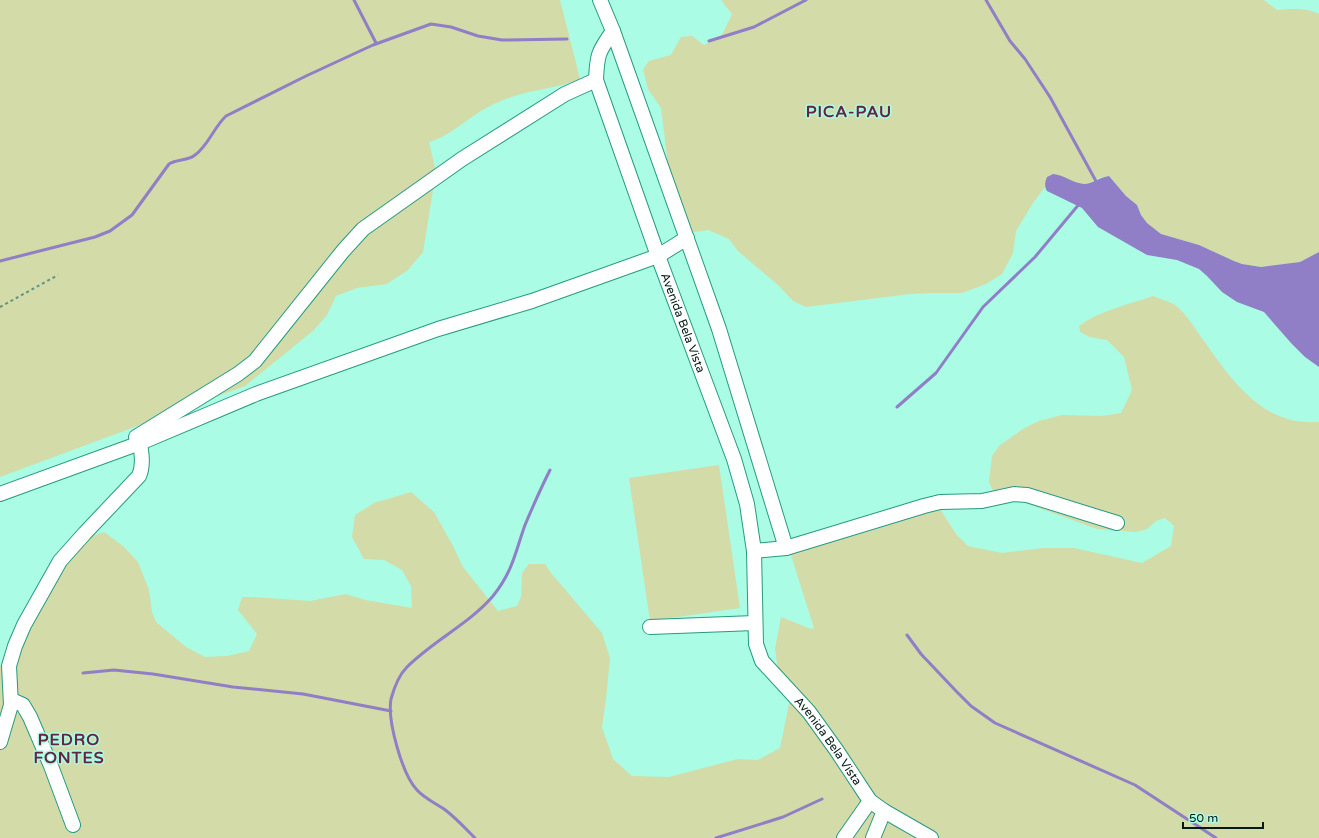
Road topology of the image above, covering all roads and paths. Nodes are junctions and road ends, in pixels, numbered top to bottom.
1 (600, 0) edge
2 (613, 31) junction
3 (596, 80) junction
4 (687, 238) junction
5 (658, 256) junction
6 (58, 275) dead end
7 (0, 308) edge
8 (139, 439) junction
9 (0, 494) edge
10 (1117, 523) dead end
11 (786, 548) junction
12 (754, 551) junction
13 (755, 623) junction
14 (650, 627) dead end
15 (12, 700) junction
16 (0, 742) edge
17 (870, 801) junction
18 (884, 811) junction
19 (73, 826) dead end
20 (844, 838) edge
21 (873, 838) edge
22 (931, 838) edge

1 - 2 street
2 - 3 street, Avenida Bela Vista
2 - 4 street
3 - 5 street, Avenida Bela Vista
3 - 8 street
4 - 5 street
4 - 11 street
5 - 8 street
5 - 12 street, Avenida Bela Vista
6 - 7 path
8 - 9 street
8 - 15 street
10 - 11 street
11 - 12 street
12 - 13 street, Avenida Bela Vista
13 - 14 street
13 - 17 street, Avenida Bela Vista
15 - 16 street
15 - 19 street
17 - 18 street, Avenida Bela Vista
17 - 20 street
18 - 21 street
18 - 22 street, Avenida Bela Vista

